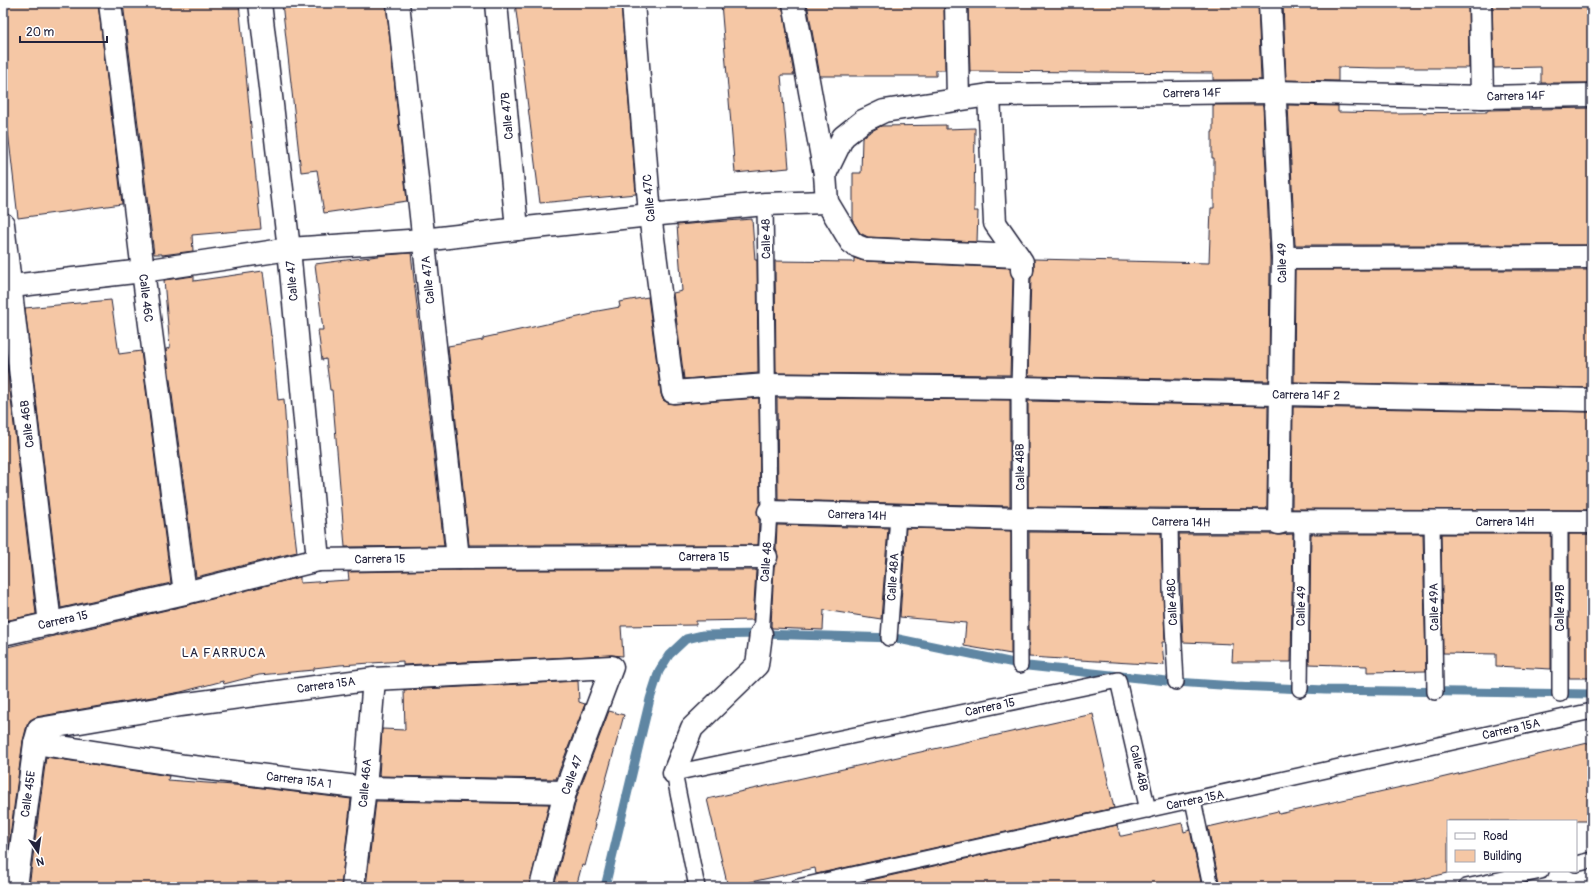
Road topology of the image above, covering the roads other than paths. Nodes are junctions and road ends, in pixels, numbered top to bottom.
1 (110, 3) edge
2 (260, 3) edge
3 (398, 3) edge
4 (496, 3) edge
5 (633, 3) edge
6 (794, 3) edge
7 (956, 3) edge
8 (1270, 3) edge
9 (1480, 3) edge
10 (1273, 92) junction
11 (989, 95) junction
12 (1592, 95) edge
13 (1482, 97) junction
14 (958, 99) junction
15 (825, 174) junction
16 (827, 202) junction
17 (765, 204) junction
18 (650, 215) junction
19 (3, 224) edge
20 (517, 229) junction
21 (423, 240) junction
22 (289, 249) junction
23 (1592, 257) edge
24 (1283, 258) junction
25 (1020, 263) junction
26 (143, 271) junction
27 (7, 286) edge
28 (768, 385) junction
29 (1019, 388) junction
30 (673, 392) joint
31 (1280, 394) junction
32 (1592, 400) edge
33 (769, 512) junction
34 (898, 516) junction
35 (1021, 519) junction
36 (1170, 522) junction
37 (1302, 522) junction
38 (1432, 522) junction
39 (1560, 522) junction
40 (1592, 522) edge
41 (1279, 523) junction
42 (766, 557) junction
43 (458, 558) junction
44 (318, 560) junction
45 (185, 593) junction
46 (50, 624) junction
47 (3, 634) edge
48 (761, 634) joint
49 (889, 638) dead end
50 (1020, 665) dead end
51 (612, 667) joint
52 (374, 679) junction
53 (1118, 680) joint
54 (1176, 682) dead end
55 (1300, 689) dead end
56 (1435, 692) dead end
57 (1560, 694) dead end
58 (1592, 711) edge
59 (38, 736) junction
60 (674, 773) junction
61 (365, 788) junction
62 (565, 792) junction
63 (1193, 800) junction
64 (1148, 810) junction
65 (1592, 860) edge
66 (1577, 864) edge
67 (1536, 872) edge
68 (16, 887) edge
69 (353, 887) edge
70 (541, 887) edge
71 (698, 887) edge
72 (798, 887) edge
73 (1211, 887) edge
74 (1466, 887) edge

1 - 26 street, Calle 46C
2 - 22 street, Calle 47
3 - 21 street, Calle 47A
4 - 20 street, Calle 47B
5 - 18 street, Calle 47C
6 - 15 street
7 - 14 street
8 - 10 street, Calle 49
9 - 13 street
10 - 11 street, Carrera 14F
10 - 13 street, Carrera 14F
10 - 24 street, Calle 49
11 - 14 street, Carrera 14F
11 - 25 street
12 - 13 street, Carrera 14F
14 - 15 street, Carrera 14F
15 - 16 street
16 - 17 street
16 - 25 street
17 - 18 street
17 - 28 lane, Calle 48
18 - 20 street
18 - 30 street, Calle 47C
19 - 27 street, Calle 46B
20 - 21 street
21 - 22 street
21 - 43 street, Calle 47A
22 - 26 street
22 - 44 street, Calle 47
23 - 24 street
24 - 31 street, Calle 49
25 - 29 lane, Calle 48B
26 - 27 street
26 - 45 street, Calle 46C
27 - 46 street, Calle 46B
28 - 29 street, Carrera 14F 2
28 - 30 street, Carrera 14F 2
28 - 33 lane, Calle 48
29 - 31 street, Carrera 14F 2
29 - 35 lane, Calle 48B
31 - 32 street, Carrera 14F 2
31 - 41 street, Calle 49
33 - 34 street, Carrera 14H
33 - 42 lane, Calle 48
34 - 35 street, Carrera 14H
34 - 49 lane, Calle 48A
35 - 36 street, Carrera 14H
35 - 50 lane, Calle 48B
36 - 41 street, Carrera 14H
36 - 54 lane, Calle 48C
37 - 38 street, Carrera 14H
37 - 41 street, Carrera 14H
37 - 55 lane, Calle 49
38 - 39 street, Carrera 14H
38 - 56 lane, Calle 49A
39 - 40 street, Carrera 14H
39 - 57 lane, Calle 49B
42 - 43 street, Carrera 15
42 - 48 lane, Calle 48
43 - 44 street, Carrera 15
44 - 45 street, Carrera 15
45 - 46 street, Carrera 15
46 - 47 street, Carrera 15
48 - 60 street, Calle 48
51 - 52 street, Carrera 15A
51 - 62 street, Calle 47
52 - 59 street, Carrera 15A
52 - 61 street, Calle 46A
53 - 60 lane, Carrera 15
53 - 64 lane, Calle 48B
58 - 63 lane, Carrera 15A
59 - 61 street, Carrera 15A 1
59 - 68 street, Calle 45E
60 - 71 lane
61 - 62 street, Carrera 15A 1
61 - 69 street, Calle 46A
62 - 70 street, Calle 47
63 - 64 lane, Carrera 15A
63 - 73 lane
64 - 72 lane, Carrera 15A
65 - 66 lane
67 - 74 lane

